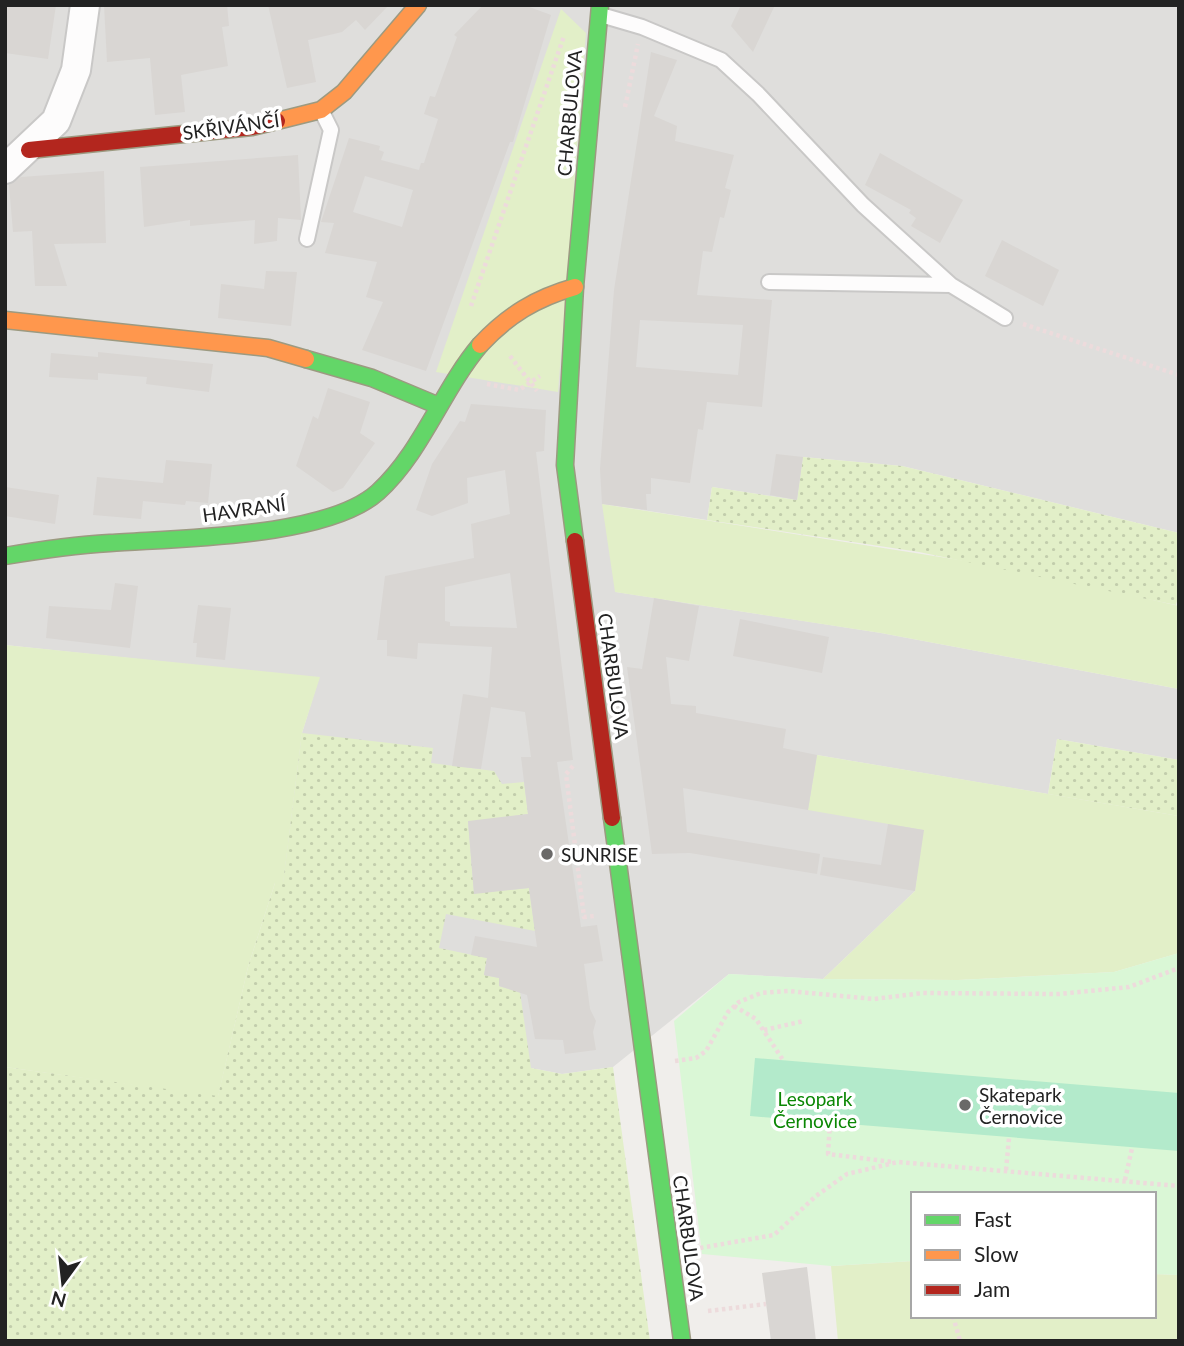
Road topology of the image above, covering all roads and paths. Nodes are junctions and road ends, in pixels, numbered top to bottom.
1 (85, 5) edge
2 (418, 5) edge
3 (593, 8) edge
4 (642, 27) junction
5 (566, 32) dead end
6 (321, 110) junction
7 (624, 114) dead end
8 (29, 149) junction
9 (5, 169) edge
10 (307, 239) dead end
11 (769, 282) dead end
12 (951, 285) junction
13 (575, 287) junction
14 (471, 308) dead end
15 (1005, 318) joint
16 (5, 320) edge
17 (541, 375) dead end
18 (1179, 375) edge
19 (457, 378) junction
20 (439, 406) junction
21 (5, 556) edge
22 (1179, 968) edge
23 (734, 1006) junction
24 (804, 1021) dead end
25 (764, 1030) junction
26 (782, 1060) dead end
27 (668, 1063) dead end
28 (830, 1123) dead end
29 (1009, 1138) dead end
30 (1132, 1148) dead end
31 (898, 1162) junction
32 (1006, 1170) junction
33 (1125, 1180) junction
34 (1179, 1186) edge
35 (692, 1249) dead end
36 (766, 1304) dead end
37 (724, 1309) dead end
38 (954, 1318) edge
39 (682, 1341) edge
40 (960, 1341) edge

1 - 8 street
2 - 6 street, SKŘIVÁNČÍ
3 - 4 lane, CHARBULOVA
3 - 13 street, CHARBULOVA
4 - 7 path
4 - 12 lane, CHARBULOVA
5 - 14 path
6 - 8 street, SKŘIVÁNČÍ
6 - 10 lane
8 - 9 street
11 - 12 lane
12 - 15 lane, CHARBULOVA
13 - 19 street, HAVRANÍ
13 - 39 street, CHARBULOVA
15 - 18 path
16 - 20 street
17 - 19 path
19 - 20 street, HAVRANÍ
20 - 21 street, HAVRANÍ
22 - 23 path
23 - 25 path
23 - 27 path
24 - 25 path
25 - 26 path
28 - 31 path
29 - 32 path
30 - 33 path
31 - 32 path
31 - 35 path
32 - 33 path
33 - 34 path
36 - 37 path
38 - 40 path

